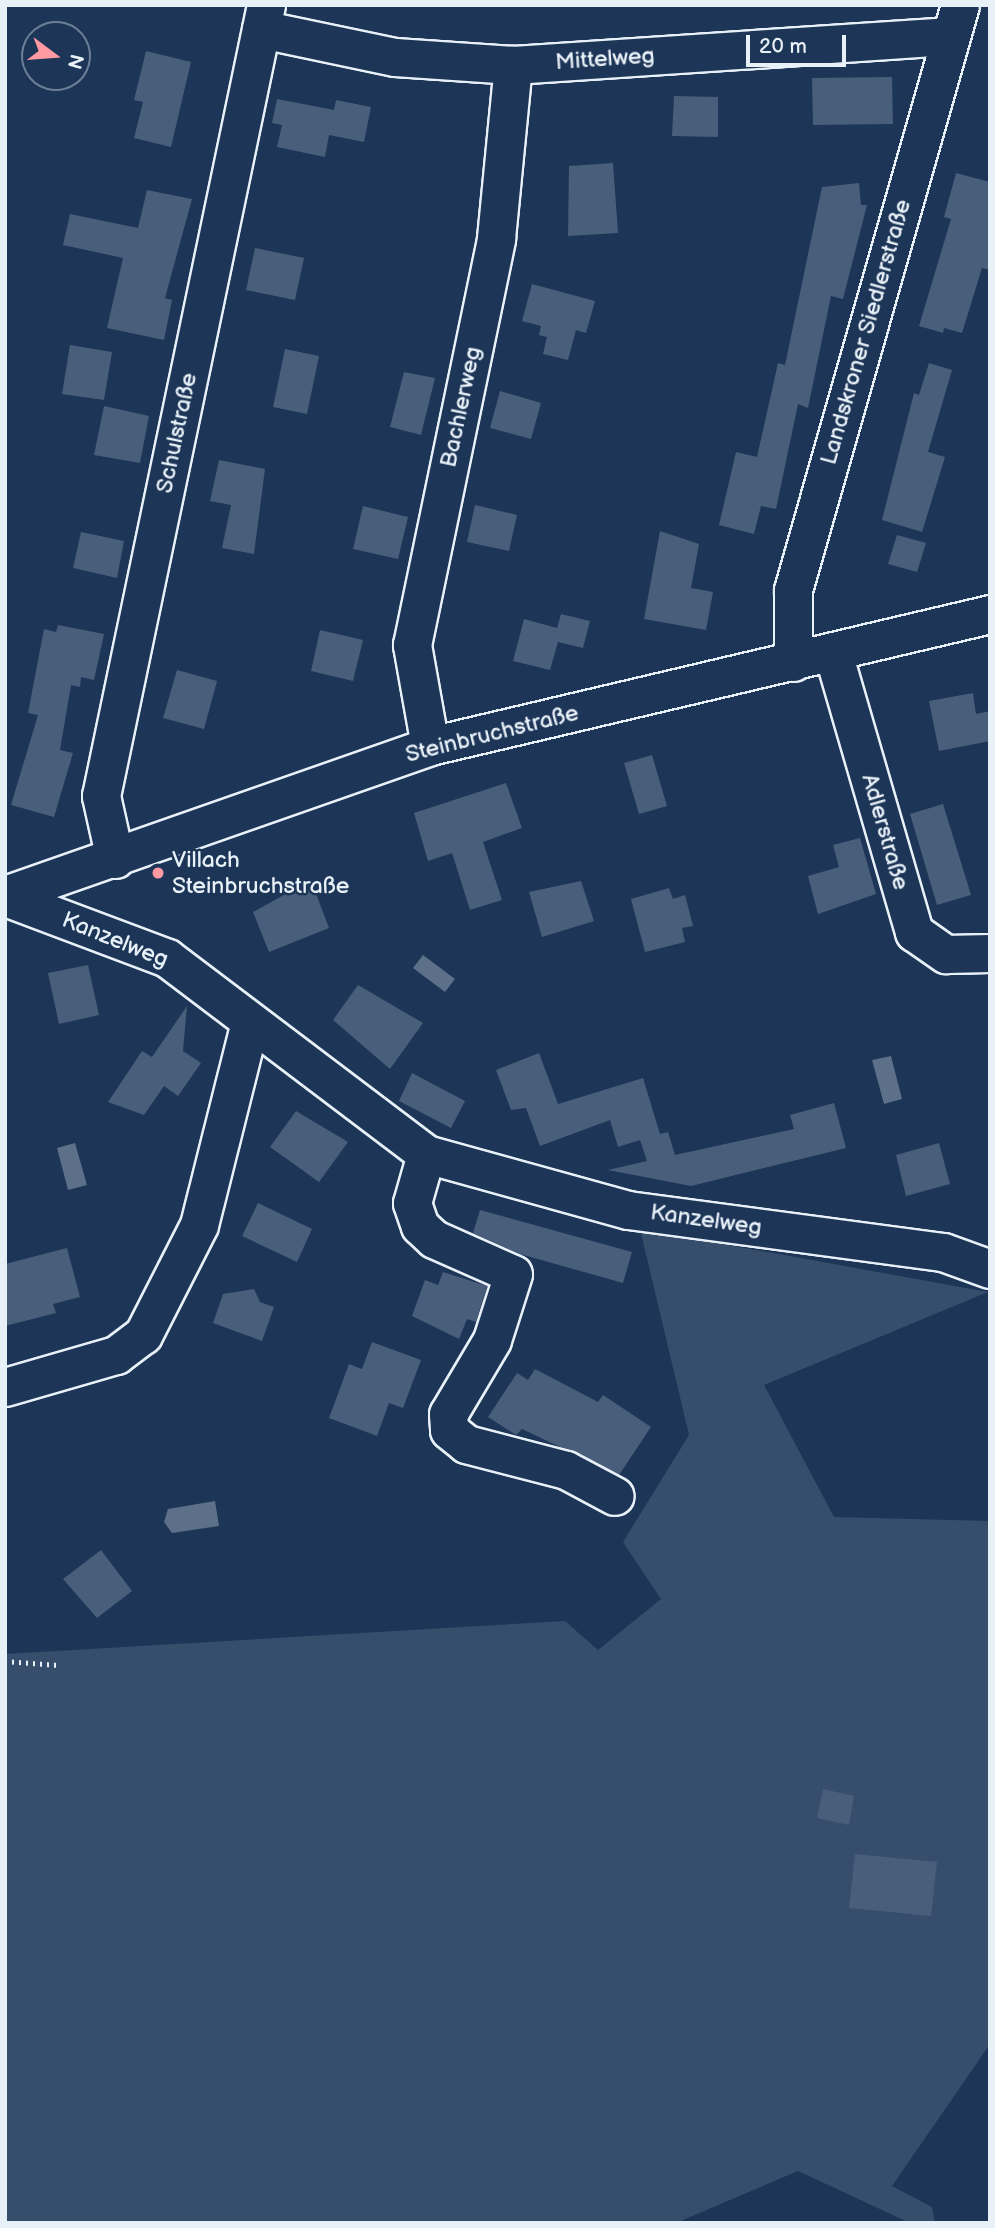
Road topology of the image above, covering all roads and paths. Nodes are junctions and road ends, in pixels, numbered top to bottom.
1 (263, 17) edge
2 (955, 21) edge
3 (513, 65) junction
4 (990, 614) edge
5 (834, 653) junction
6 (793, 662) junction
7 (430, 746) junction
8 (115, 859) junction
9 (5, 896) edge
10 (990, 953) edge
11 (250, 1022) junction
12 (426, 1154) junction
13 (987, 1267) edge
14 (5, 1387) edge
15 (615, 1496) dead end
16 (5, 1661) edge
17 (58, 1665) dead end

1 - 3 street, Mittelweg
1 - 8 street, Schulstraße
2 - 3 street, Mittelweg
2 - 6 street, Landskroner Siedlerstraße
3 - 7 street, Bachlerweg
4 - 5 street, Steinbruchstraße
5 - 6 street, Steinbruchstraße
5 - 10 street, Adlerstraße
6 - 7 street, Steinbruchstraße
7 - 8 street, Steinbruchstraße
8 - 9 street, Steinbruchstraße
9 - 11 street, Kanzelweg
11 - 12 street, Kanzelweg
11 - 14 street
12 - 13 street, Kanzelweg
12 - 15 street
16 - 17 path

